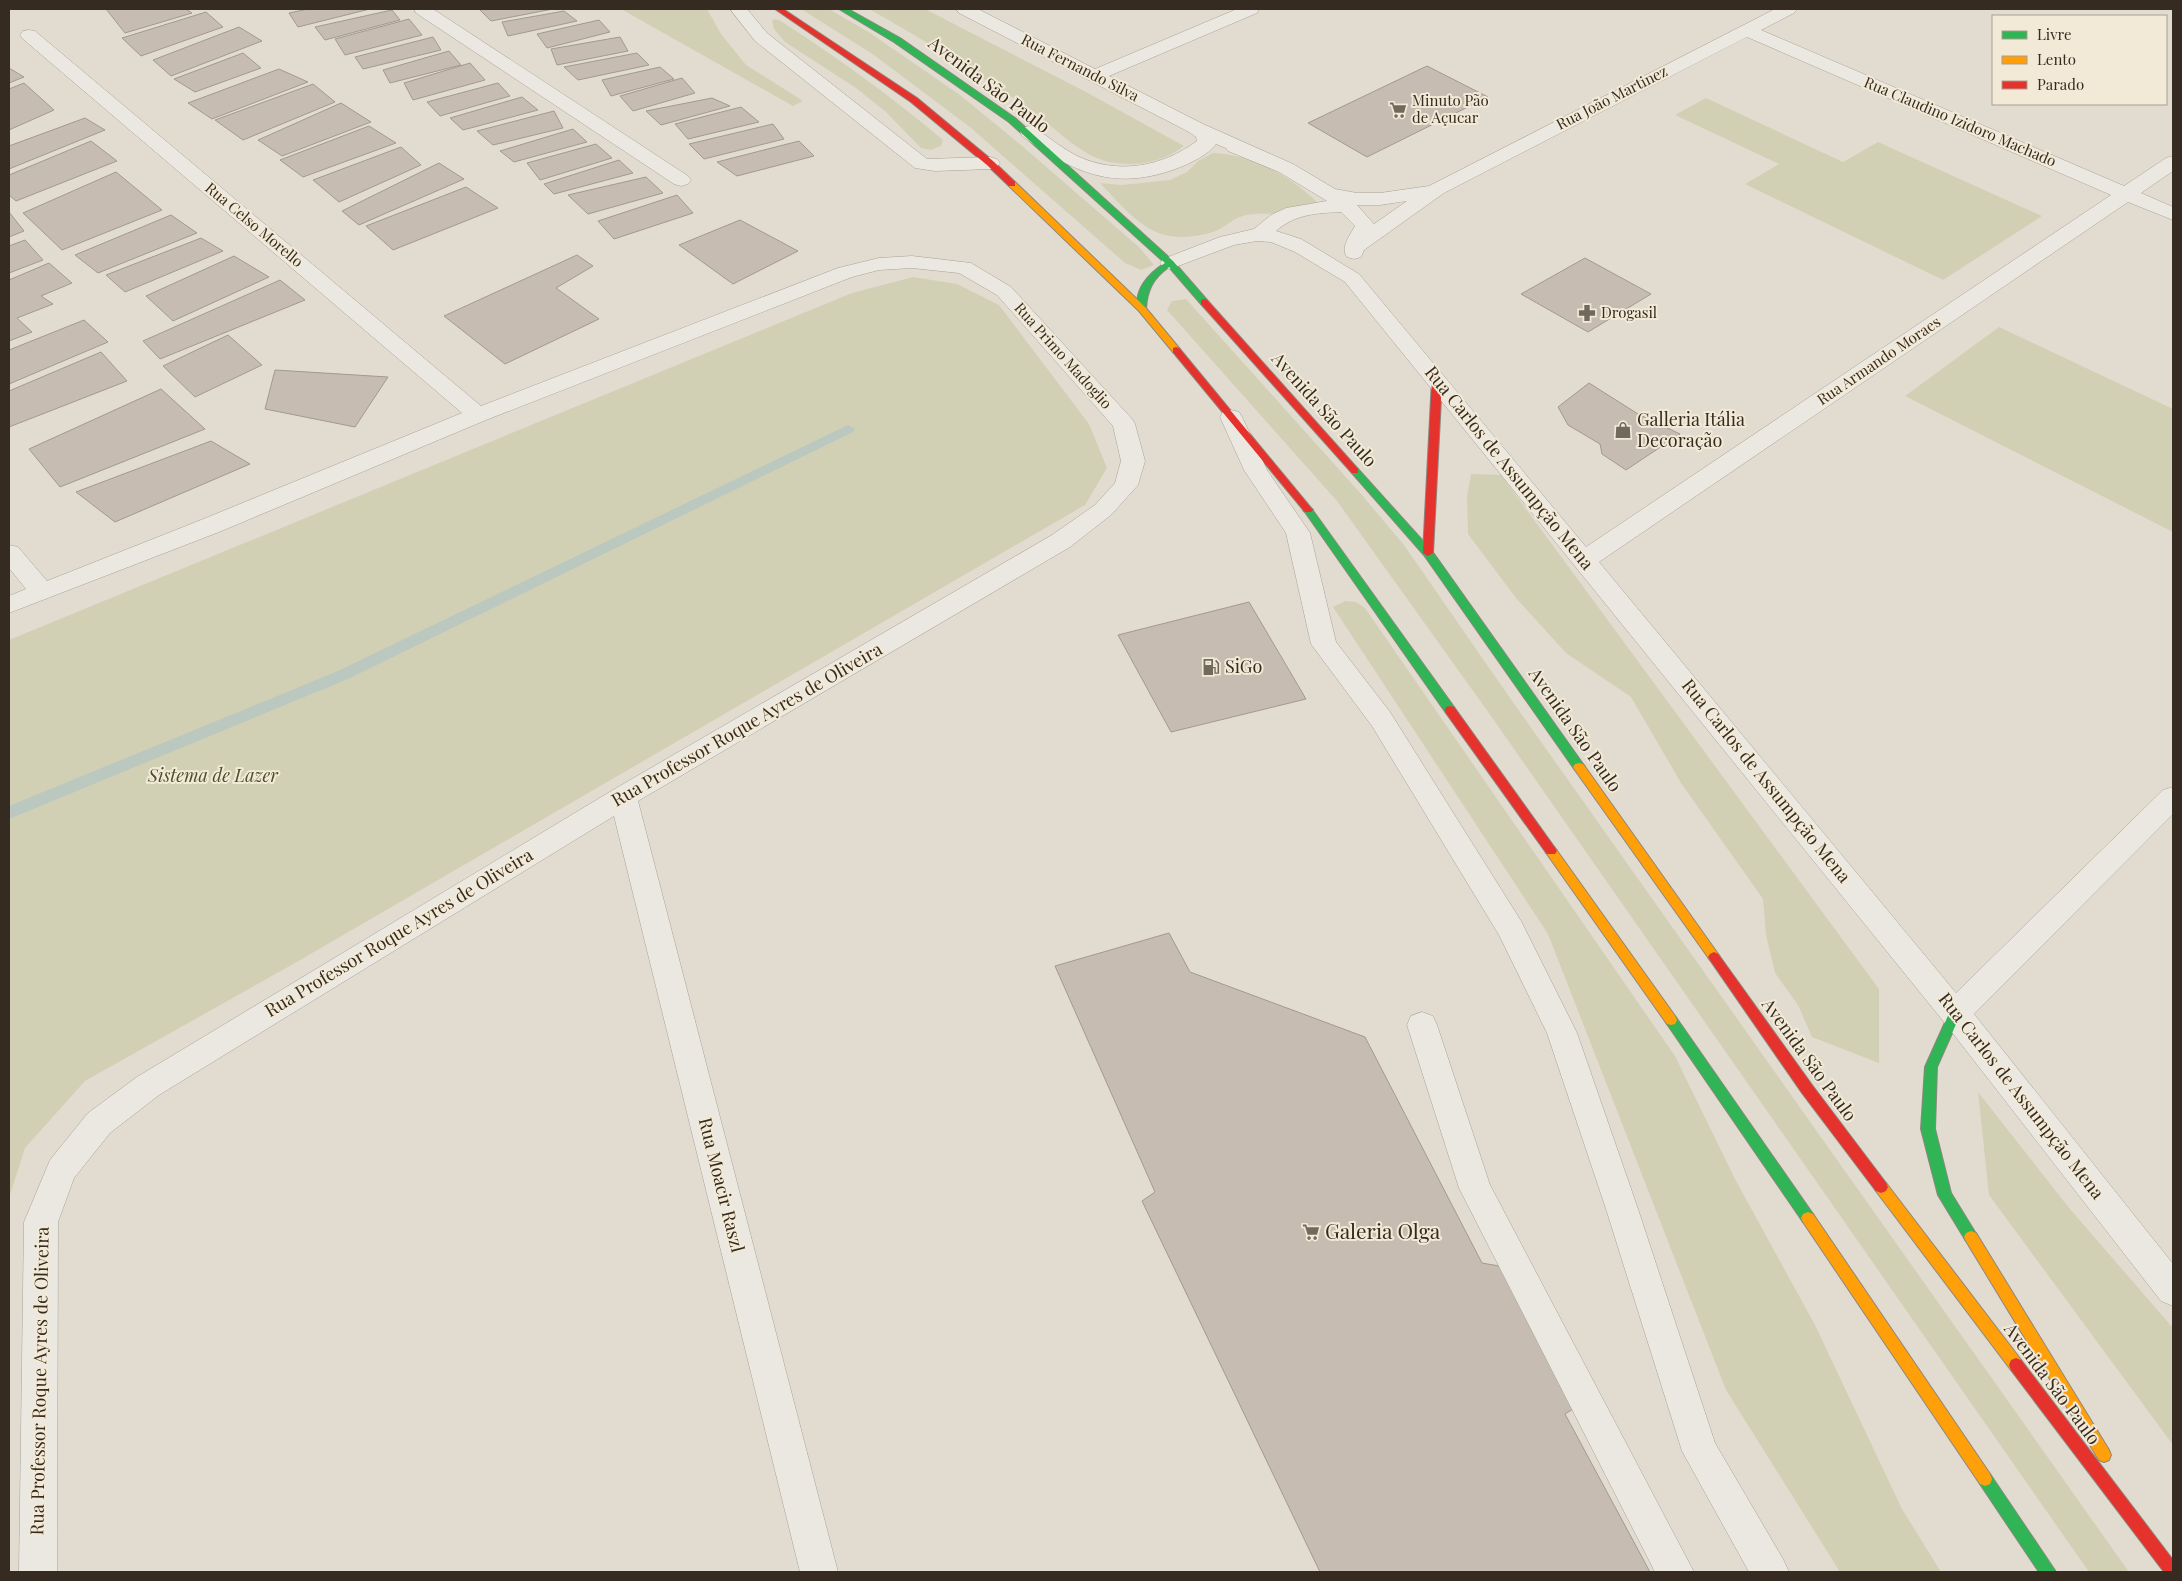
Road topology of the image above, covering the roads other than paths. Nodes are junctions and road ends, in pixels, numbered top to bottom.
1 (422, 9) edge
2 (738, 9) edge
3 (779, 9) edge
4 (843, 9) edge
5 (965, 9) edge
6 (1251, 9) edge
7 (1788, 9) edge
8 (1746, 30) junction
9 (29, 35) dead end
10 (1095, 75) junction
11 (1012, 120) junction
12 (1196, 128) junction
13 (1200, 149) junction
14 (1252, 152) junction
15 (2173, 162) edge
16 (990, 163) junction
17 (681, 180) dead end
18 (1437, 189) junction
19 (1328, 192) junction
20 (2126, 194) junction
21 (1345, 206) junction
22 (2173, 214) edge
23 (1260, 235) junction
24 (1354, 248) junction
25 (1170, 263) junction
26 (1352, 278) junction
27 (1142, 310) junction
28 (1437, 379) junction
29 (1229, 413) junction
30 (478, 415) junction
31 (1104, 510) joint
32 (9, 553) edge
33 (1428, 553) junction
34 (1584, 560) junction
35 (43, 592) junction
36 (9, 606) edge
37 (623, 797) junction
38 (2173, 797) edge
39 (1955, 1013) junction
40 (1422, 1025) dead end
41 (2173, 1290) edge
42 (1700, 1451) junction
43 (2111, 1467) dead end
44 (2121, 1484) dead end
45 (2173, 1571) edge
46 (38, 1572) edge
47 (819, 1572) edge
48 (1675, 1572) edge
49 (1770, 1572) edge
50 (1786, 1572) edge
51 (2048, 1572) edge

1 - 17 street
2 - 16 street
3 - 16 main road
4 - 11 main road, Avenida São Paulo
5 - 10 street, Rua Fernando Silva
6 - 10 street
7 - 8 street, Rua João Martinez
8 - 18 street, Rua João Martinez
8 - 20 street, Rua Claudino Izidoro Machado
9 - 30 street, Rua Celso Morello
10 - 12 street, Rua Fernando Silva
11 - 13 street, Rua Fernando Silva
11 - 25 main road, Avenida São Paulo
12 - 13 street
12 - 14 street, Rua Fernando Silva
13 - 14 street, Rua Fernando Silva
14 - 19 street, Rua Fernando Silva
15 - 20 street, Rua Armando Moraes
16 - 27 main road
18 - 19 street, Rua João Martinez
18 - 24 street, Rua João Martinez
19 - 21 street, Rua Fernando Silva
20 - 22 street, Rua Claudino Izidoro Machado
20 - 34 street, Rua Armando Moraes
21 - 23 street
21 - 24 street, Rua Fernando Silva
23 - 25 street
23 - 26 street, Rua Carlos de Assumpção Mena
24 - 26 street
25 - 27 main road
25 - 33 main road, Avenida São Paulo
26 - 28 street, Rua Carlos de Assumpção Mena
27 - 29 main road
28 - 33 main road
28 - 34 street, Rua Carlos de Assumpção Mena
29 - 42 street
29 - 51 main road
30 - 31 street, Rua Primo Madoglio
30 - 35 street, Rua Primo Madoglio
31 - 37 street, Rua Professor Roque Ayres de Oliveira
32 - 35 street
33 - 45 main road, Avenida São Paulo
34 - 39 street, Rua Carlos de Assumpção Mena
35 - 36 street, Rua Primo Madoglio
37 - 46 street, Rua Professor Roque Ayres de Oliveira
37 - 47 street, Rua Moacir Raszl
38 - 39 street
39 - 41 street, Rua Carlos de Assumpção Mena
39 - 43 main road
40 - 48 street
42 - 49 street
42 - 50 street
44 - 45 main road

